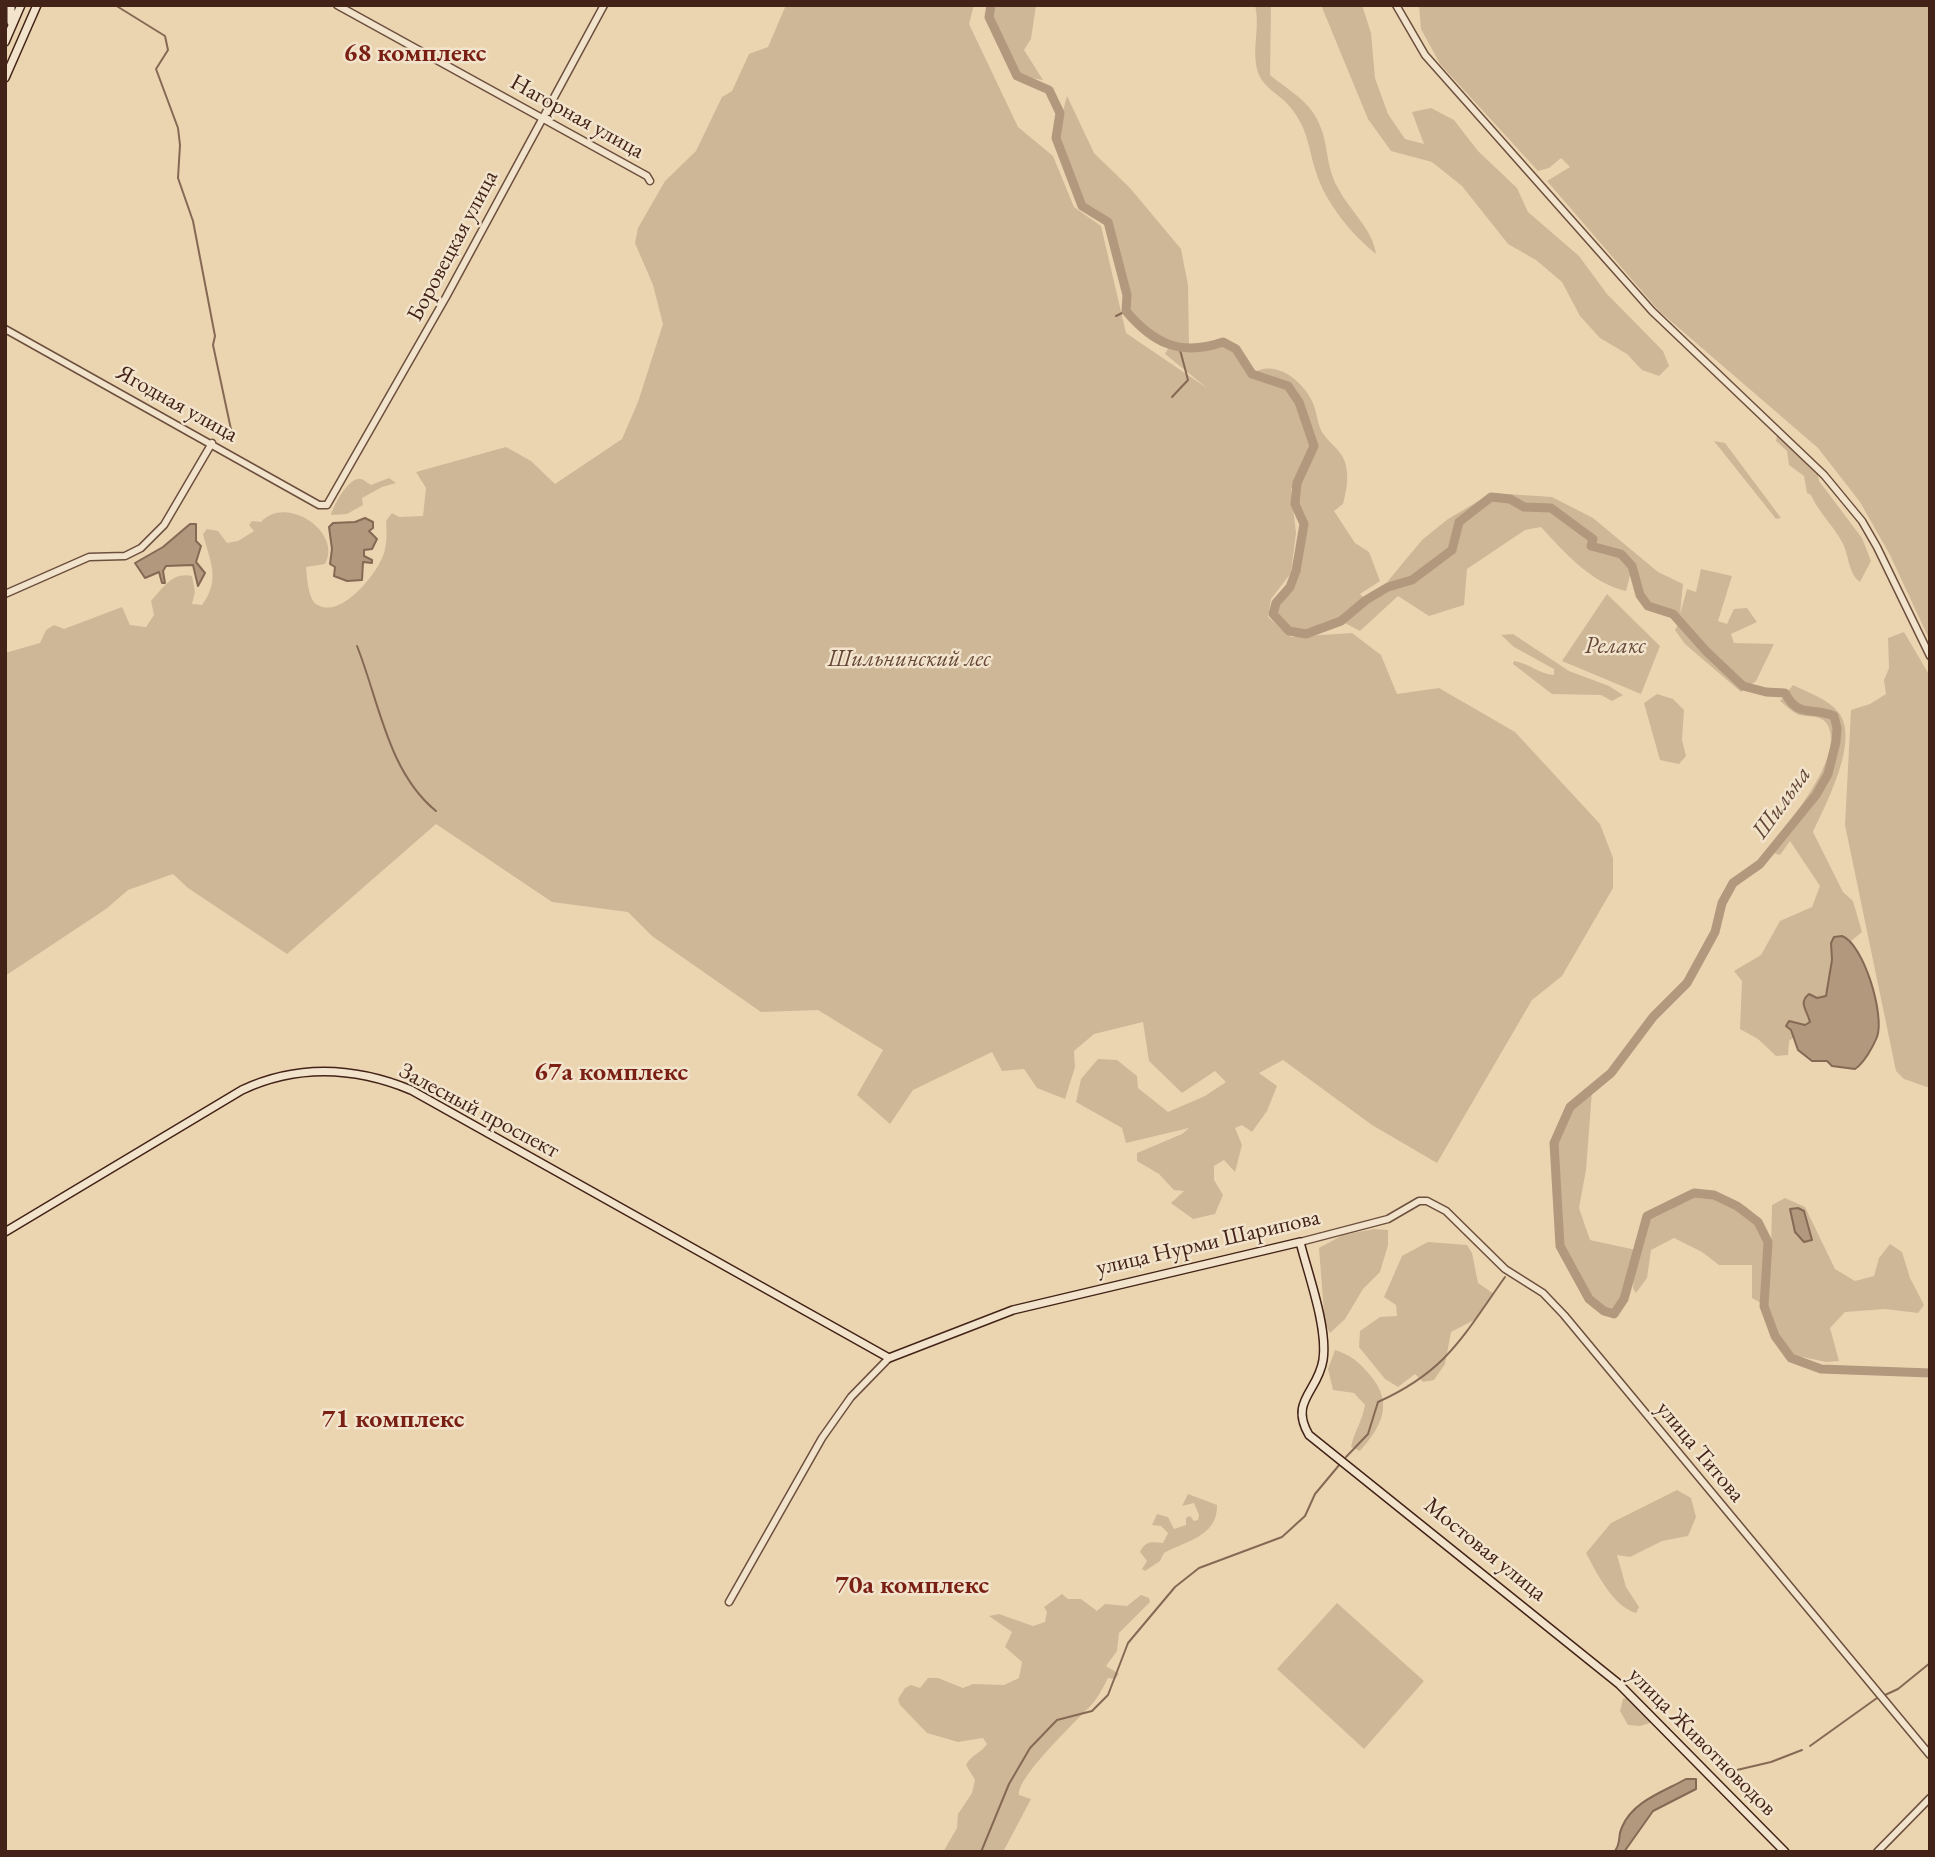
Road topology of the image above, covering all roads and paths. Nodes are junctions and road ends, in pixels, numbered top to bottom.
1 (11, 5) edge
2 (21, 5) edge
3 (37, 5) edge
4 (337, 5) edge
5 (604, 5) edge
6 (1396, 5) edge
7 (7, 38) edge
8 (5, 78) edge
9 (542, 117) junction
10 (650, 181) dead end
11 (5, 329) edge
12 (212, 443) junction
13 (331, 503) joint
14 (5, 594) edge
15 (1930, 656) edge
16 (1419, 1201) joint
17 (5, 1231) edge
18 (1300, 1241) junction
19 (889, 1358) junction
20 (729, 1602) dead end
21 (1591, 1661) joint
22 (1930, 1755) edge
23 (1930, 1798) edge
24 (1785, 1852) edge
25 (1877, 1852) edge

1 - 7 main road
2 - 7 main road
3 - 8 main road
4 - 9 street, Нагорная улица
5 - 9 street, Боровецкая улица
6 - 15 street
9 - 10 street, Нагорная улица
9 - 13 street, Боровецкая улица
11 - 12 street, Ягодная улица
12 - 13 street, Ягодная улица
12 - 14 street
16 - 18 street, улица Нурми Шарипова
16 - 22 street, улица Титова
17 - 19 main road, Залесный проспект
18 - 19 main road, улица Нурми Шарипова
18 - 21 main road, Мостовая улица
19 - 20 street
21 - 24 main road, улица Животноводов
23 - 25 street

